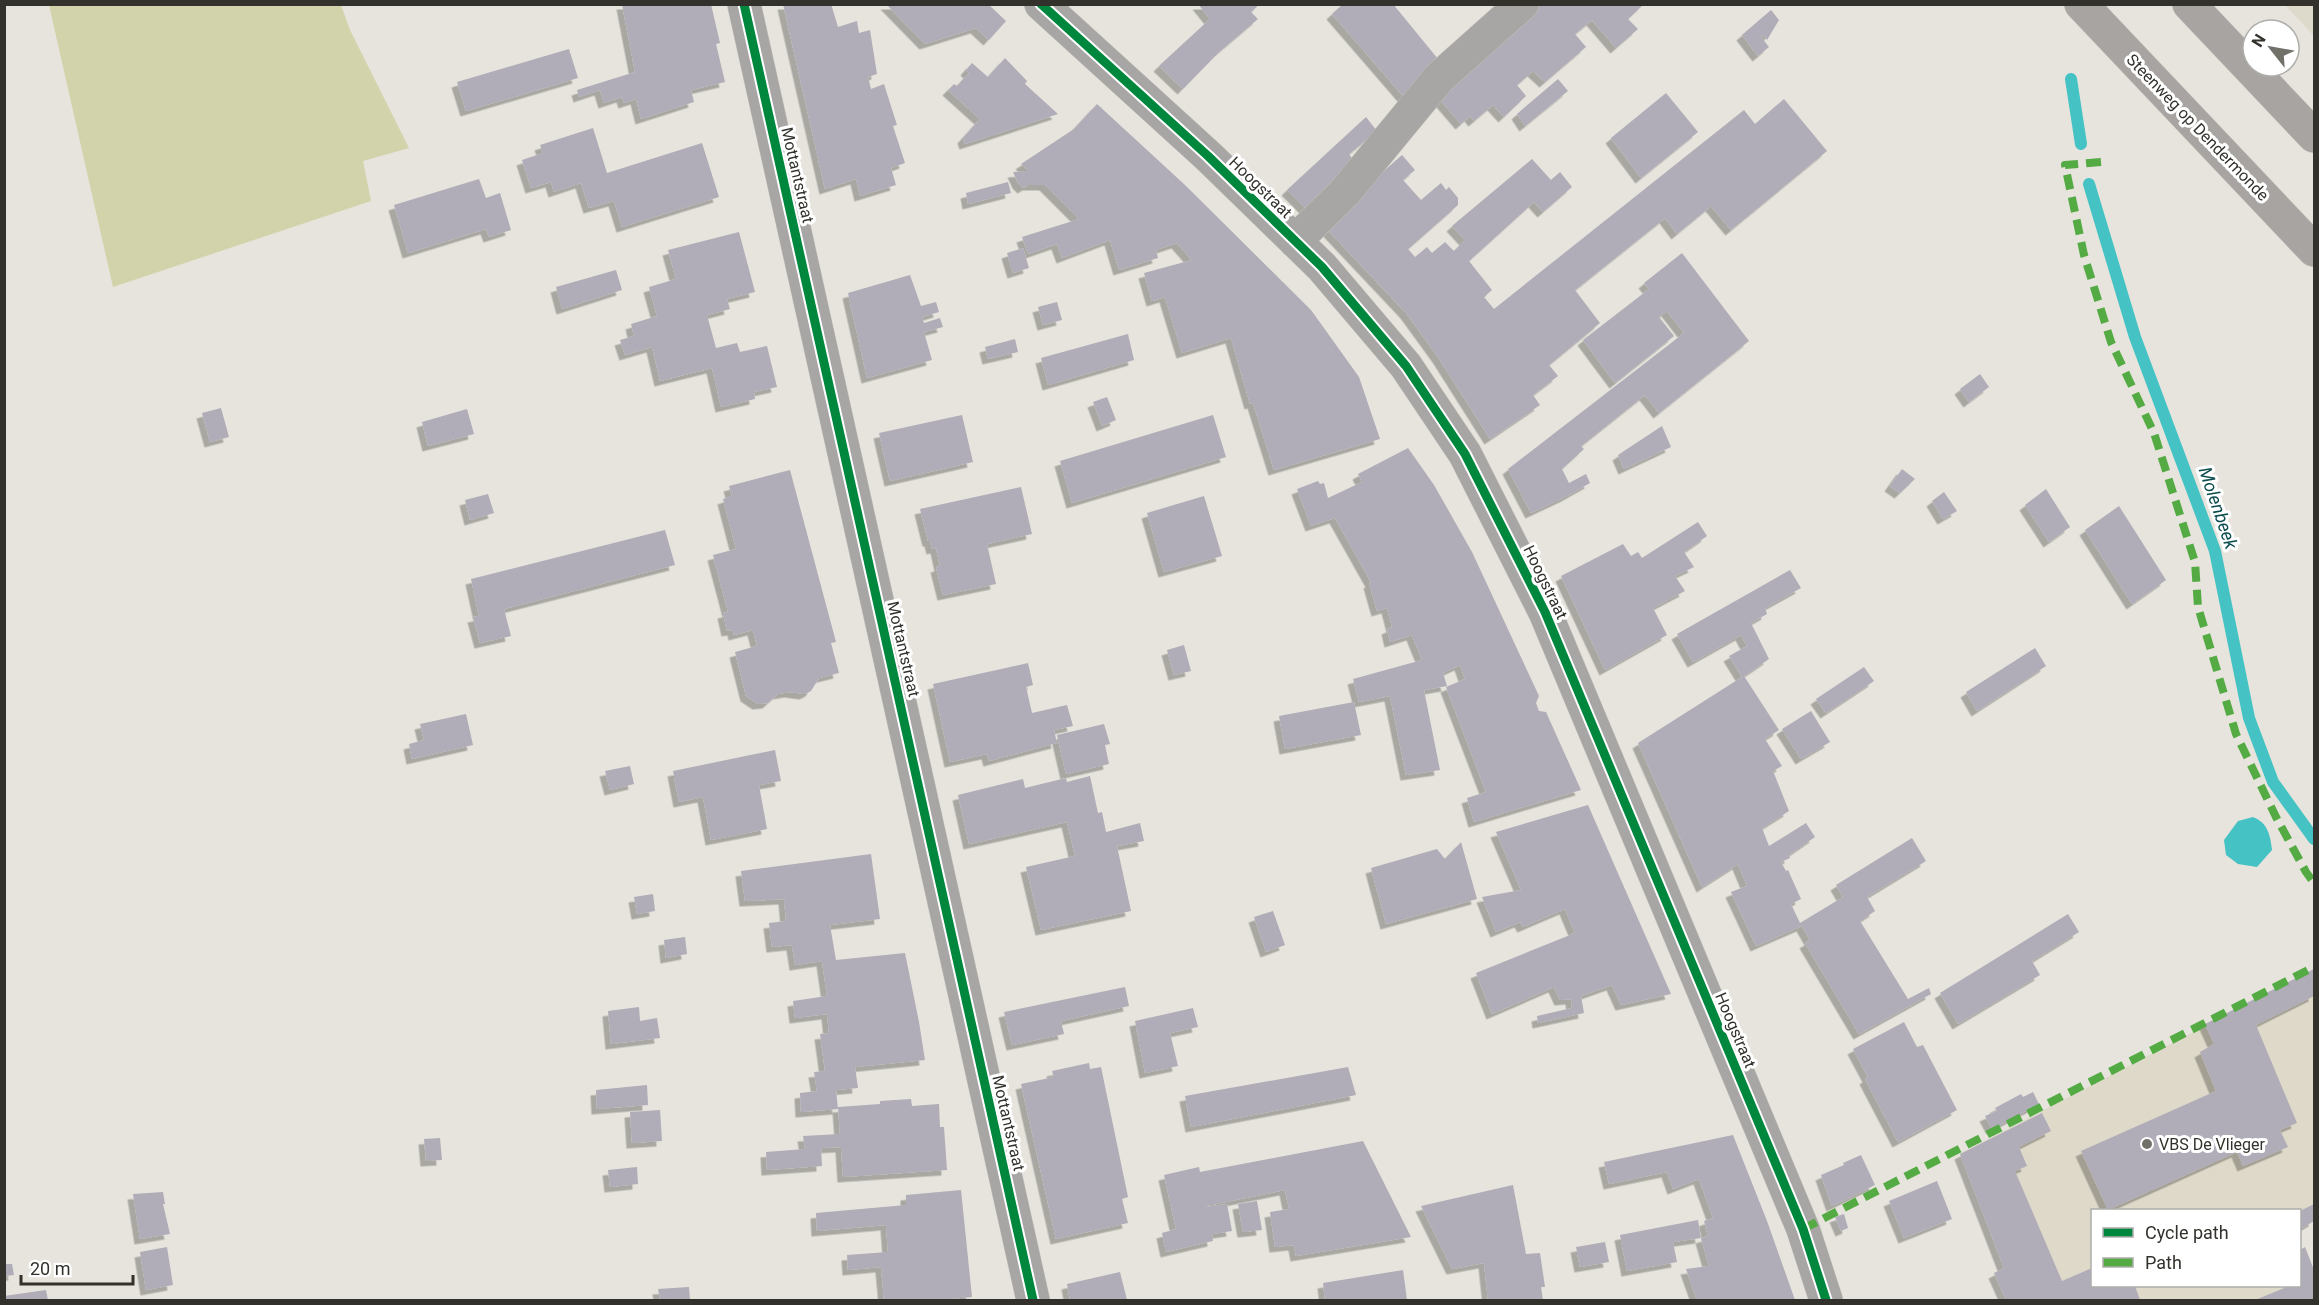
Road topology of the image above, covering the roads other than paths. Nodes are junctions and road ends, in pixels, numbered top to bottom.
1 (744, 4) edge
2 (1041, 4) edge
3 (1522, 4) edge
4 (2081, 4) edge
5 (2189, 4) edge
6 (2314, 136) edge
7 (1295, 241) junction
8 (2314, 250) edge
9 (1033, 1300) edge
10 (1826, 1300) edge

1 - 9 street, Mottantstraat
2 - 7 street, Hoogstraat
3 - 7 street, Hoogstraat
4 - 8 main road, Steenweg op Dendermonde
5 - 6 main road
7 - 10 street, Hoogstraat

